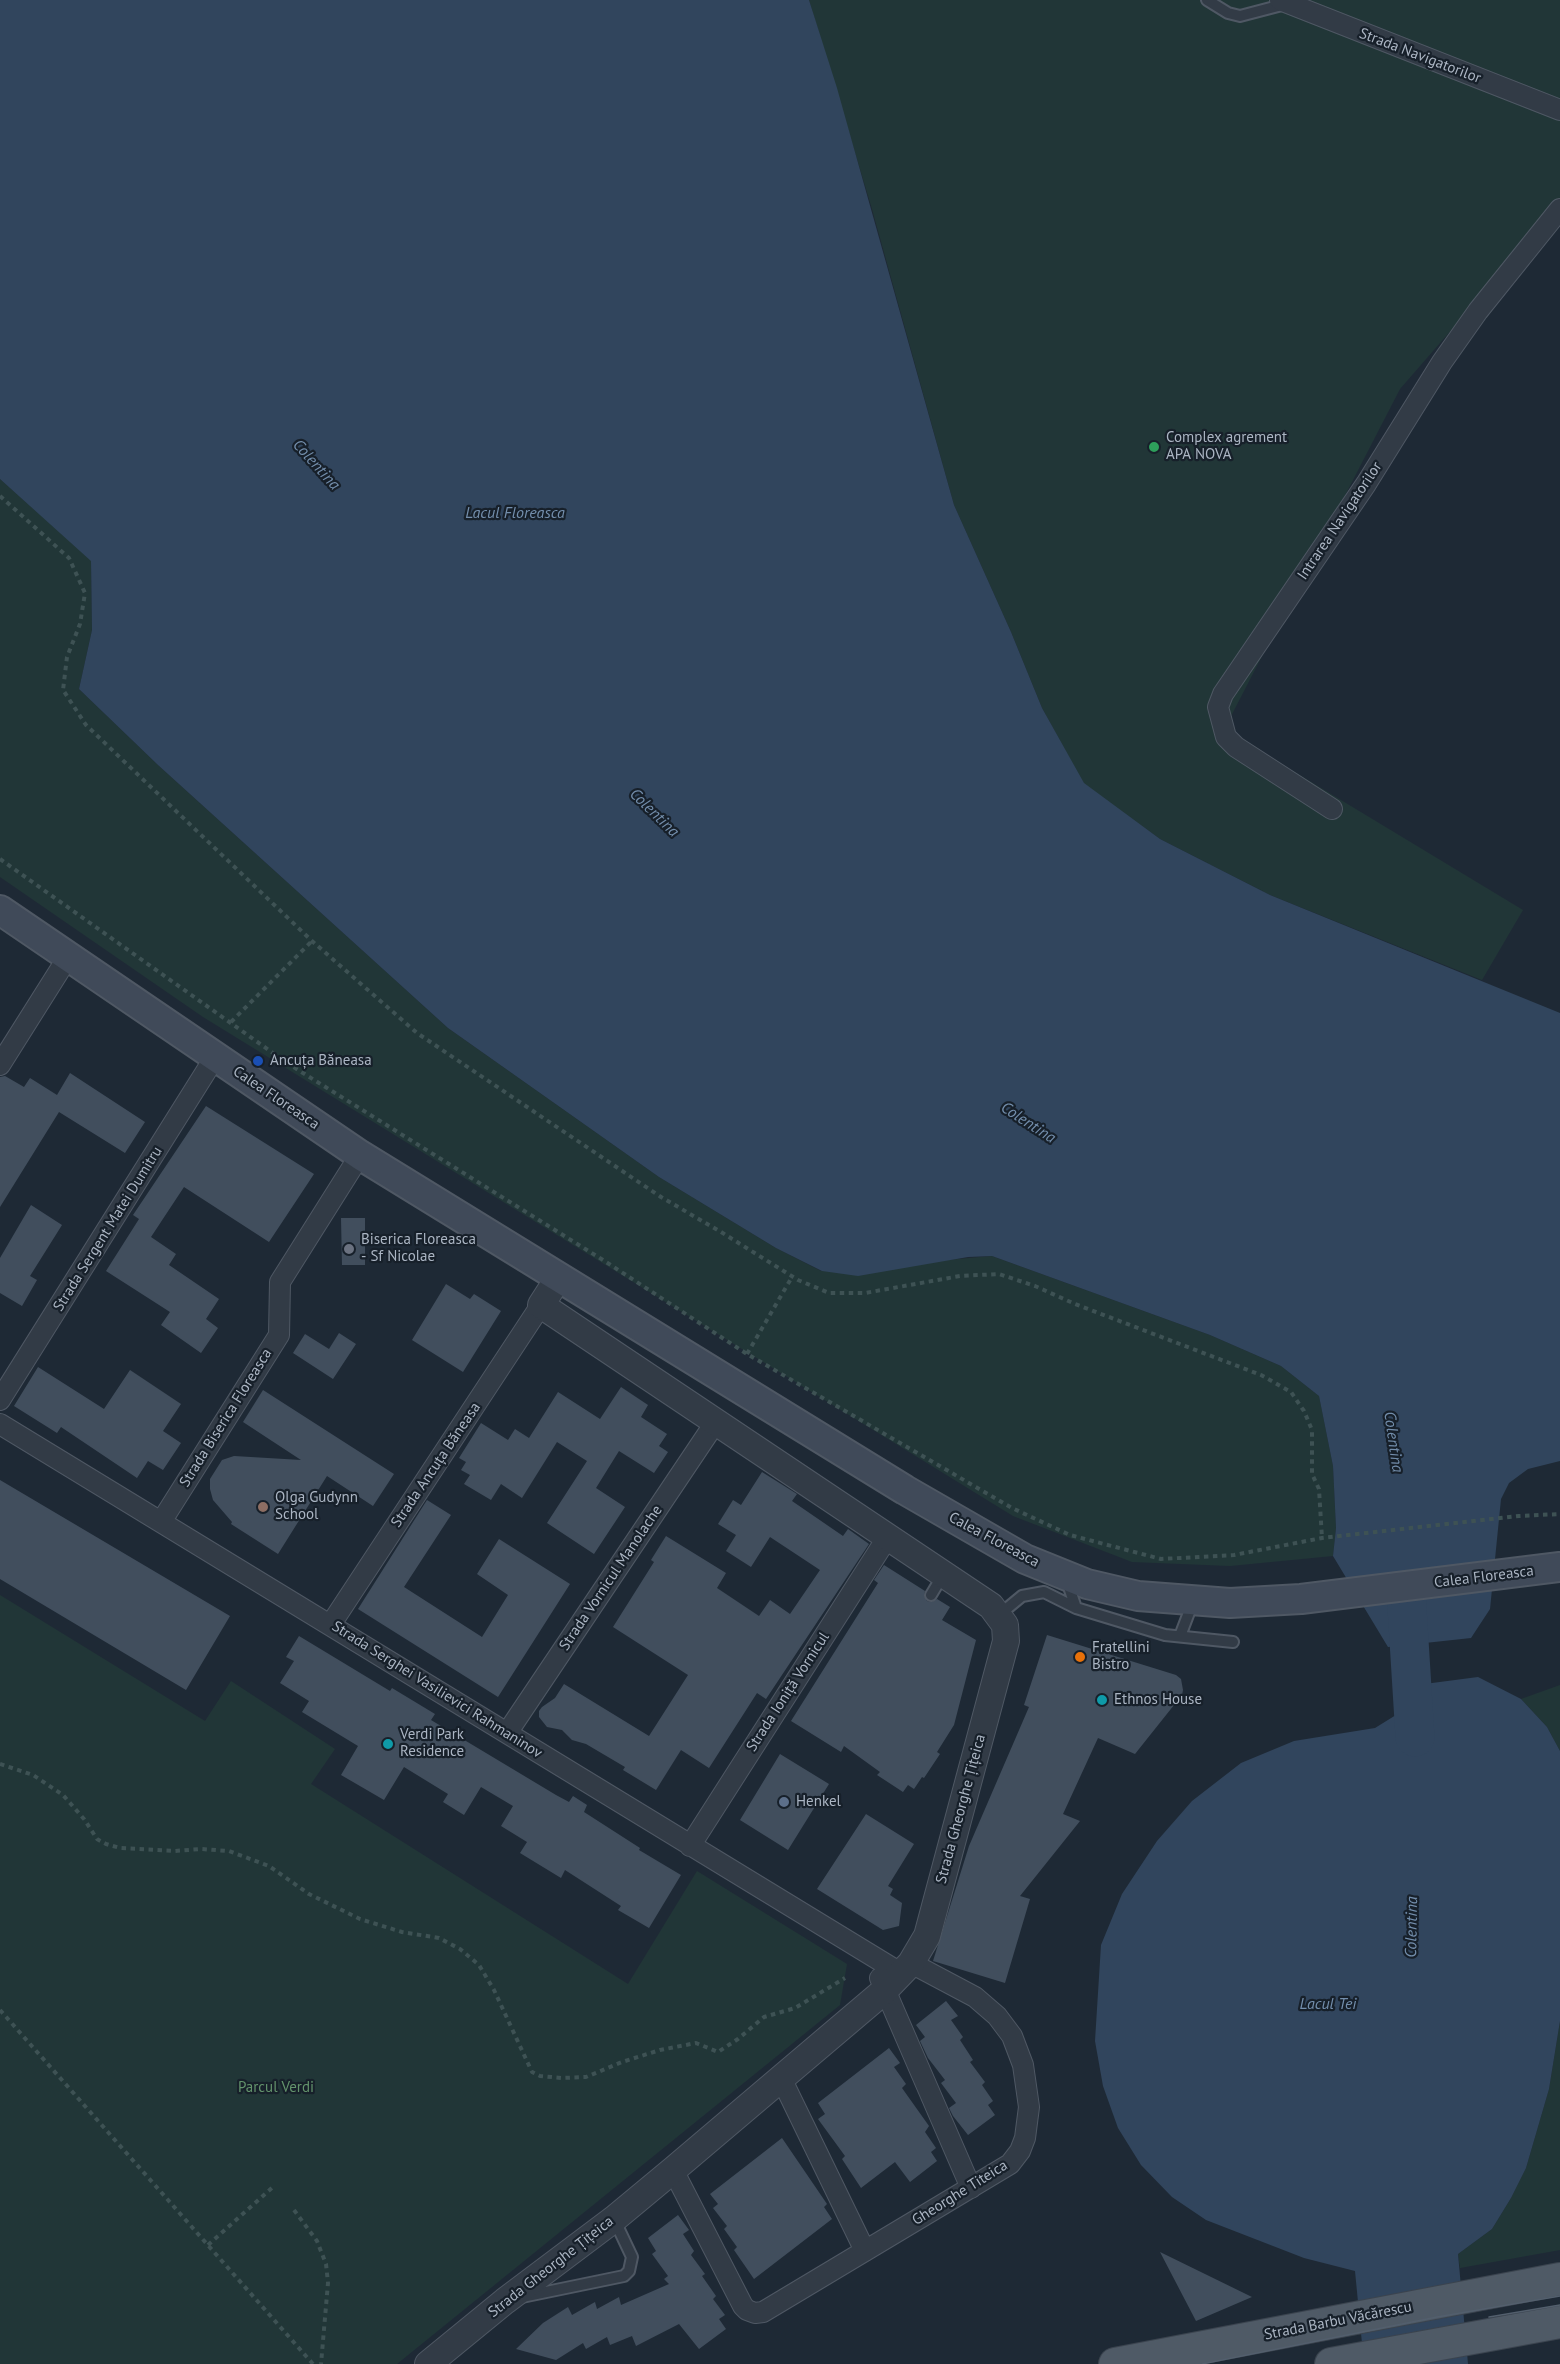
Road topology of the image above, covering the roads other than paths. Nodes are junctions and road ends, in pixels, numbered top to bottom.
1 (1207, 0) edge
2 (1283, 2) edge
3 (1560, 110) edge
4 (1560, 209) edge
5 (1332, 809) dead end
6 (0, 910) edge
7 (68, 957) junction
8 (215, 1058) junction
9 (0, 1065) edge
10 (360, 1155) junction
11 (565, 1281) junction
12 (541, 1305) junction
13 (565, 1322) junction
14 (0, 1400) edge
15 (715, 1423) junction
16 (0, 1424) edge
17 (161, 1522) junction
18 (887, 1538) junction
19 (1560, 1567) edge
20 (1065, 1575) junction
21 (1193, 1601) junction
22 (1076, 1608) junction
23 (999, 1615) junction
24 (331, 1624) junction
25 (1180, 1636) junction
26 (1233, 1642) dead end
27 (507, 1733) junction
28 (690, 1846) junction
29 (899, 1976) junction
30 (781, 2078) junction
31 (673, 2170) junction
32 (971, 2188) junction
33 (614, 2219) junction
34 (865, 2251) junction
35 (1556, 2280) edge
36 (505, 2301) junction
37 (1558, 2322) edge
38 (428, 2364) edge
39 (1115, 2364) edge
40 (1331, 2364) edge

1 - 2 lane
2 - 3 street, Strada Navigatorilor
4 - 5 street, Intrarea Navigatorilor
6 - 7 main road, Calea Floreasca
7 - 8 main road, Calea Floreasca
7 - 9 street
8 - 10 main road, Calea Floreasca
8 - 14 street, Strada Sergent Matei Dumitru
10 - 11 main road, Calea Floreasca
10 - 17 street, Strada Biserica Floreasca
11 - 12 street
11 - 13 street
11 - 20 main road, Calea Floreasca
12 - 13 street
12 - 24 street, Strada Ancuța Băneasa
13 - 15 street
15 - 18 street
15 - 27 street, Strada Vornicul Manolache
16 - 17 street, Strada Serghei Vasilievici Rahmaninov
17 - 24 street, Strada Serghei Vasilievici Rahmaninov
18 - 23 street
18 - 28 street, Strada Ioniță Vornicul
19 - 21 main road, Calea Floreasca
20 - 21 main road, Calea Floreasca
20 - 22 lane
21 - 25 lane
22 - 23 lane
22 - 25 lane
23 - 29 street, Strada Gheorghe Țițeica
24 - 27 street, Strada Serghei Vasilievici Rahmaninov
25 - 26 lane
27 - 28 street, Strada Serghei Vasilievici Rahmaninov
28 - 29 street, Strada Serghei Vasilievici Rahmaninov
29 - 30 street, Strada Gheorghe Țițeica
29 - 32 street
29 - 32 street, Gheorghe Titeica
30 - 31 street, Strada Gheorghe Țițeica
30 - 34 street
31 - 33 street, Strada Gheorghe Țițeica
31 - 34 street, Gheorghe Titeica
32 - 34 street, Gheorghe Titeica
33 - 36 street, Strada Gheorghe Țițeica
33 - 36 lane
35 - 39 main road, Strada Barbu Văcărescu
36 - 38 street, Strada Gheorghe Țițeica
37 - 40 main road

